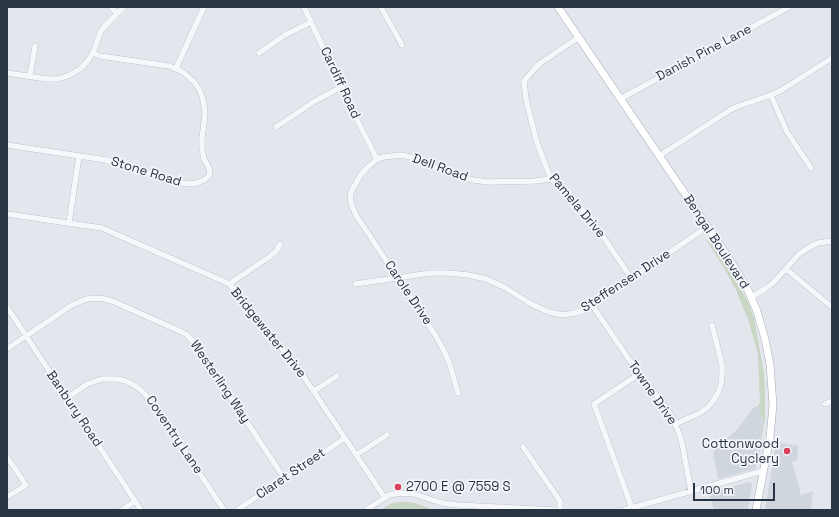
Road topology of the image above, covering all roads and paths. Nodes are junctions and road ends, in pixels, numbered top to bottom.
1 (111, 7) edge
2 (124, 7) edge
3 (204, 7) edge
4 (304, 7) edge
5 (381, 7) edge
6 (558, 7) edge
7 (789, 7) edge
8 (117, 13) junction
9 (311, 22) junction
10 (579, 37) junction
11 (402, 45) dead end
12 (35, 46) dead end
13 (93, 53) junction
14 (259, 53) dead end
15 (832, 58) edge
16 (176, 68) junction
17 (7, 73) edge
18 (30, 76) junction
19 (342, 87) junction
20 (771, 95) junction
21 (620, 99) junction
22 (276, 127) dead end
23 (7, 145) edge
24 (79, 156) junction
25 (659, 156) junction
26 (377, 160) junction
27 (811, 168) dead end
28 (551, 179) junction
29 (350, 196) joint
30 (7, 214) edge
31 (69, 223) junction
32 (707, 227) junction
33 (832, 241) edge
34 (280, 244) dead end
35 (786, 269) junction
36 (398, 278) junction
37 (631, 278) junction
38 (228, 284) junction
39 (355, 284) dead end
40 (751, 297) junction
41 (592, 305) junction
42 (7, 307) edge
43 (832, 307) edge
44 (712, 325) dead end
45 (26, 336) junction
46 (7, 349) edge
47 (639, 374) junction
48 (337, 376) dead end
49 (314, 391) junction
50 (458, 393) dead end
51 (67, 398) junction
52 (832, 401) edge
53 (825, 404) dead end
54 (675, 424) junction
55 (387, 434) dead end
56 (345, 438) junction
57 (524, 447) dead end
58 (356, 455) junction
59 (7, 457) edge
60 (763, 471) junction
61 (284, 478) junction
62 (691, 492) junction
63 (7, 497) edge
64 (385, 498) junction
65 (135, 501) junction
66 (632, 508) junction
67 (122, 510) edge
68 (141, 510) edge
69 (224, 510) edge
70 (237, 510) edge
71 (366, 510) edge
72 (555, 510) edge
73 (560, 510) edge
74 (624, 510) edge
75 (756, 510) edge

1 - 8 street
2 - 8 street
3 - 16 street
4 - 9 street, Cardiff Road
5 - 11 street
6 - 10 main road, Bengal Boulevard
7 - 21 street, Danish Pine Lane
8 - 13 street
9 - 14 street
9 - 19 street, Cardiff Road
10 - 21 main road, Bengal Boulevard
10 - 28 street, Pamela Drive
12 - 18 street
13 - 16 street
13 - 18 street
15 - 20 street
16 - 24 street, Stone Road
17 - 18 street
19 - 22 street
19 - 26 street, Cardiff Road
20 - 25 street
20 - 27 street
21 - 25 main road, Bengal Boulevard
23 - 24 street, Stone Road
24 - 31 street
25 - 32 main road, Bengal Boulevard
26 - 28 street, Dell Road
26 - 29 street, Dell Road
28 - 37 street, Pamela Drive
29 - 36 street, Carole Drive
30 - 31 street, Bridgewater Drive
31 - 38 street, Bridgewater Drive
32 - 37 street, Steffensen Drive
32 - 40 main road, Bengal Boulevard
33 - 35 street
34 - 38 street
35 - 40 street
35 - 43 street
36 - 39 street, Steffensen Drive
36 - 41 street, Steffensen Drive
36 - 50 street, Carole Drive
37 - 41 street, Steffensen Drive
38 - 49 street, Bridgewater Drive
40 - 60 main road, Bengal Boulevard
41 - 47 street, Towne Drive
42 - 45 street, Banbury Road
44 - 54 street
45 - 46 street, Westerling Way
45 - 51 street, Banbury Road
45 - 61 street, Westerling Way
47 - 54 street, Towne Drive
47 - 66 street
48 - 49 street
49 - 56 street, Bridgewater Drive
51 - 65 street, Banbury Road
51 - 69 street, Coventry Lane
52 - 53 street
54 - 62 street, Towne Drive
55 - 58 street
56 - 58 street, Bridgewater Drive
56 - 61 street, Claret Street
57 - 73 street
58 - 64 street, Bridgewater Drive
59 - 63 street
60 - 62 street
60 - 75 main road, Bengal Boulevard
61 - 70 street, Claret Street
62 - 66 street
64 - 71 street
64 - 72 street
65 - 67 street
65 - 68 street, Banbury Road
66 - 74 street

